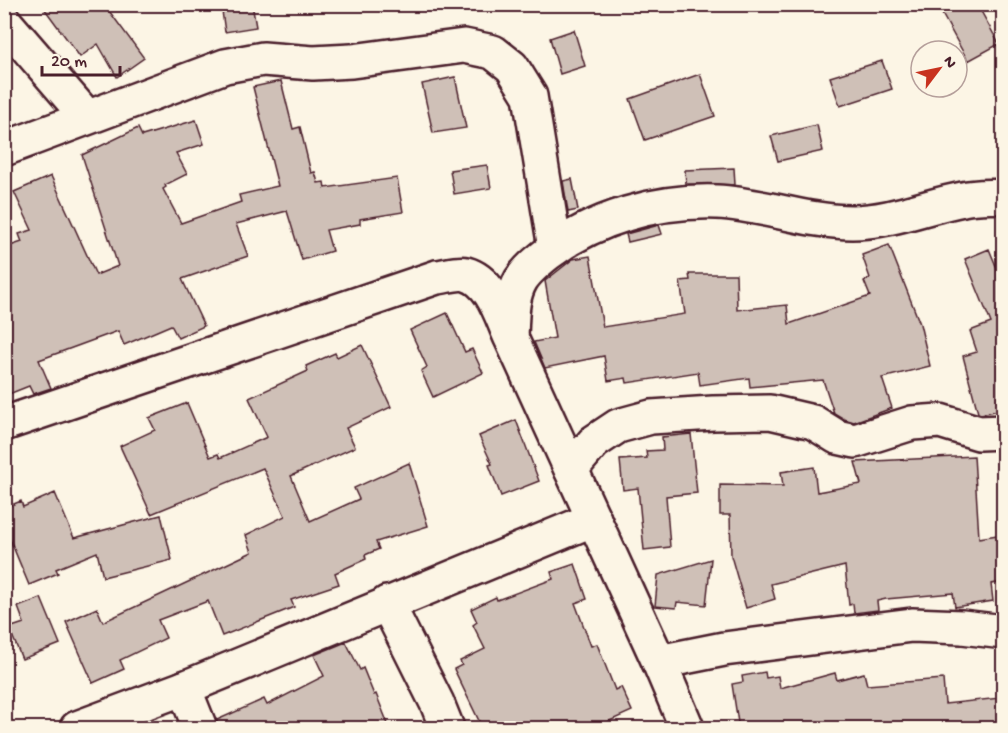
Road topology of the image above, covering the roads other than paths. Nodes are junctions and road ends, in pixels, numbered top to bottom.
1 (4, 21) edge
2 (87, 117) junction
3 (4, 149) edge
4 (1004, 196) edge
5 (555, 248) junction
6 (511, 338) junction
7 (4, 424) edge
8 (1004, 432) edge
9 (572, 469) junction
10 (594, 519) junction
11 (387, 603) junction
12 (1004, 632) edge
13 (659, 662) junction
14 (184, 688) junction
15 (77, 729) edge
16 (200, 729) edge
17 (447, 729) edge
18 (687, 729) edge

1 - 2 street
2 - 3 street
2 - 5 street
4 - 5 street
5 - 6 street
6 - 7 street
6 - 9 street
8 - 9 street
9 - 10 street
10 - 11 street
10 - 13 street
11 - 14 street
11 - 17 street
12 - 13 street
13 - 18 street
14 - 15 street
14 - 16 street

